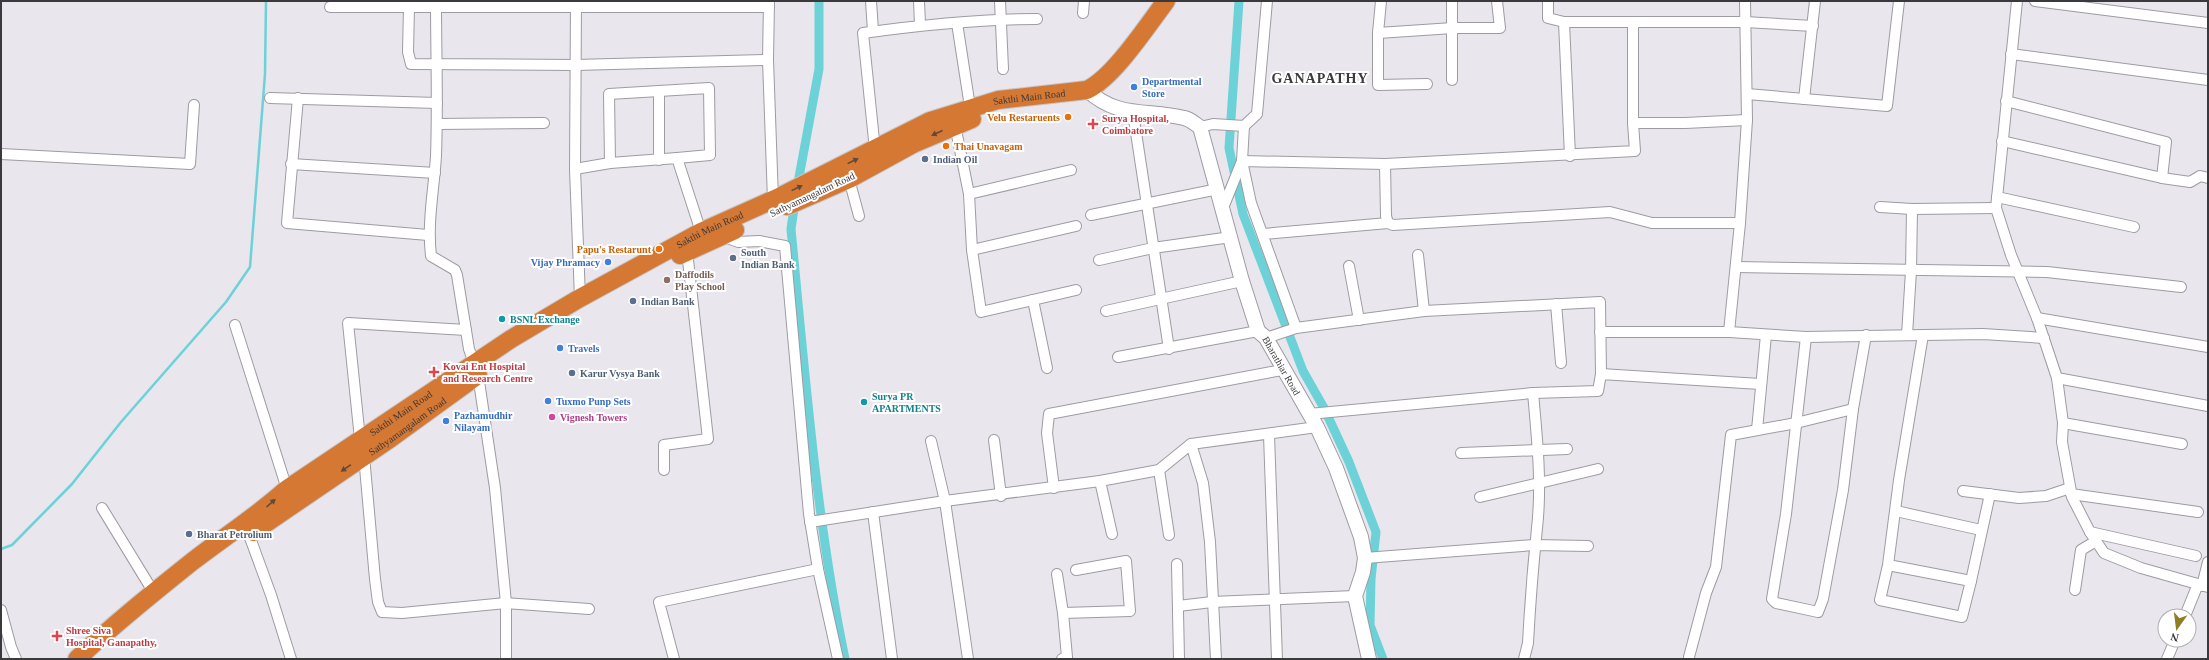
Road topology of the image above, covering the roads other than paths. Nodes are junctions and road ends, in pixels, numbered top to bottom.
1 (872, 1) edge
2 (919, 1) edge
3 (1000, 1) edge
4 (1084, 1) edge
5 (1166, 1) edge
6 (1177, 1) edge
7 (1267, 1) edge
8 (1381, 1) edge
9 (1452, 1) edge
10 (1498, 1) edge
11 (1548, 1) edge
12 (1745, 1) edge
13 (1815, 1) edge
14 (1899, 1) edge
15 (2017, 1) edge
16 (2035, 1) edge
17 (576, 4) edge
18 (769, 4) edge
19 (436, 5) edge
20 (330, 7) dead end
21 (408, 7) junction
22 (1083, 13) dead end
23 (1000, 19) junction
24 (1037, 19) dead end
25 (1564, 22) junction
26 (1633, 22) junction
27 (1745, 22) junction
28 (957, 23) junction
29 (2208, 23) edge
30 (920, 24) junction
31 (1813, 26) junction
32 (1453, 28) junction
33 (874, 31) junction
34 (1378, 33) junction
35 (2011, 54) junction
36 (768, 60) junction
37 (437, 64) junction
38 (575, 65) junction
39 (1003, 69) dead end
40 (1452, 80) dead end
41 (2208, 80) edge
42 (1427, 84) dead end
43 (659, 91) junction
44 (1092, 94) junction
45 (1747, 94) junction
46 (270, 98) dead end
47 (298, 98) junction
48 (1804, 99) junction
49 (2006, 101) junction
50 (437, 103) junction
51 (194, 105) dead end
52 (970, 107) junction
53 (1133, 113) junction
54 (1747, 120) junction
55 (544, 123) dead end
56 (1632, 123) junction
57 (437, 124) junction
58 (956, 125) junction
59 (1206, 126) junction
60 (1244, 126) junction
61 (2002, 141) junction
62 (874, 150) junction
63 (1, 154) edge
64 (1570, 156) junction
65 (677, 158) junction
66 (659, 160) junction
67 (1242, 161) junction
68 (610, 163) junction
69 (291, 164) junction
70 (1384, 164) junction
71 (575, 168) junction
72 (1071, 170) dead end
73 (435, 173) junction
74 (849, 178) junction
75 (2162, 178) junction
76 (2208, 178) edge
77 (816, 186) junction
78 (1218, 189) junction
79 (969, 194) junction
80 (1997, 197) junction
81 (775, 203) junction
82 (1147, 204) junction
83 (1880, 206) dead end
84 (1223, 208) junction
85 (1996, 208) junction
86 (1912, 209) junction
87 (1091, 215) dead end
88 (859, 216) dead end
89 (1388, 223) junction
90 (1740, 223) junction
91 (1076, 226) dead end
92 (2134, 227) dead end
93 (701, 232) junction
94 (1263, 234) junction
95 (428, 235) junction
96 (722, 236) junction
97 (1231, 237) junction
98 (1153, 248) junction
99 (972, 250) junction
100 (688, 251) junction
101 (1418, 255) dead end
102 (1099, 260) dead end
103 (1350, 266) dead end
104 (1736, 267) junction
105 (2016, 270) junction
106 (1911, 271) junction
107 (1242, 281) junction
108 (2181, 287) dead end
109 (1076, 290) dead end
110 (580, 298) junction
111 (1162, 298) junction
112 (1033, 300) junction
113 (1556, 304) junction
114 (1106, 311) dead end
115 (1424, 311) junction
116 (2037, 318) junction
117 (1359, 320) junction
118 (235, 325) dead end
119 (1296, 328) junction
120 (466, 330) junction
121 (1600, 332) junction
122 (1730, 332) junction
123 (1264, 335) junction
124 (1766, 335) junction
125 (1866, 335) junction
126 (1907, 335) junction
127 (1924, 335) junction
128 (1806, 337) junction
129 (2044, 338) junction
130 (2208, 347) edge
131 (1169, 349) junction
132 (1118, 357) dead end
133 (1561, 363) dead end
134 (1047, 368) dead end
135 (476, 370) junction
136 (1282, 370) junction
137 (1601, 374) junction
138 (2058, 378) junction
139 (1760, 384) junction
140 (1533, 393) junction
141 (2208, 406) edge
142 (1853, 409) junction
143 (1309, 414) junction
144 (1796, 423) junction
145 (2063, 423) junction
146 (1317, 427) junction
147 (1757, 430) junction
148 (1269, 435) junction
149 (360, 439) junction
150 (994, 440) dead end
151 (931, 441) dead end
152 (1191, 444) junction
153 (2182, 444) dead end
154 (1538, 449) junction
155 (1567, 449) dead end
156 (1461, 453) dead end
157 (364, 456) junction
158 (664, 470) dead end
159 (1159, 470) junction
160 (1598, 470) dead end
161 (1100, 481) junction
162 (1538, 485) junction
163 (1054, 488) junction
164 (287, 489) junction
165 (1964, 491) dead end
166 (2070, 491) junction
167 (1990, 494) junction
168 (1001, 496) junction
169 (1480, 498) dead end
170 (945, 502) junction
171 (102, 508) dead end
172 (1896, 511) junction
173 (873, 512) junction
174 (2198, 512) dead end
175 (811, 522) junction
176 (1981, 530) junction
177 (1112, 534) dead end
178 (249, 535) junction
179 (1170, 535) dead end
180 (2092, 537) junction
181 (1534, 545) junction
182 (1588, 546) dead end
183 (2196, 556) dead end
184 (1365, 558) junction
185 (2208, 562) edge
186 (1177, 564) dead end
187 (1888, 565) junction
188 (818, 569) junction
189 (1076, 570) dead end
190 (1056, 574) dead end
191 (1971, 581) junction
192 (2203, 586) edge
193 (2075, 590) dead end
194 (154, 593) junction
195 (1355, 596) junction
196 (1276, 599) junction
197 (1212, 602) junction
198 (506, 603) junction
199 (1178, 606) junction
200 (2190, 608) edge
201 (589, 609) dead end
202 (1, 610) edge
203 (1063, 613) junction
204 (2172, 648) edge
205 (1689, 657) dead end
206 (16, 659) edge
207 (77, 659) edge
208 (90, 659) edge
209 (291, 659) edge
210 (506, 659) edge
211 (674, 659) edge
212 (838, 659) edge
213 (892, 659) edge
214 (968, 659) edge
215 (1062, 659) edge
216 (1179, 659) edge
217 (1216, 659) edge
218 (1277, 659) edge
219 (1369, 659) edge
220 (1524, 659) edge
221 (2167, 659) edge

1 - 33 street
2 - 30 street
3 - 23 street
4 - 22 street
5 - 44 highway, Sakthi Main Road
6 - 44 highway, Sathyamangalam Road
7 - 60 street
8 - 34 street
9 - 32 street
10 - 32 street
11 - 25 street
12 - 27 street
13 - 31 street
14 - 48 street
15 - 35 street
16 - 29 street
17 - 18 street
17 - 19 street
17 - 38 street
18 - 36 street
19 - 21 street
19 - 37 street
20 - 21 street
21 - 37 street
23 - 24 street
23 - 28 street
23 - 39 street
25 - 26 street
25 - 64 street
26 - 27 street
26 - 56 street
27 - 31 street
27 - 45 street
28 - 30 street
28 - 52 street
30 - 33 street
31 - 48 street
32 - 34 street
32 - 40 street
33 - 62 street
34 - 42 street
35 - 41 street
35 - 49 street
36 - 38 street
36 - 81 street
37 - 38 street
37 - 50 street
38 - 71 street
43 - 65 street
43 - 66 street
43 - 68 street
44 - 52 highway, Sakthi Main Road
44 - 53 main road
44 - 58 highway, Sathyamangalam Road
45 - 48 street
45 - 54 street
46 - 47 street
47 - 50 street
47 - 69 street
49 - 61 street
49 - 75 street
50 - 57 street
51 - 63 street
52 - 62 highway, Sakthi Main Road
53 - 59 main road
53 - 82 street
54 - 56 street
54 - 90 street
55 - 57 street
56 - 64 street
57 - 73 street
58 -> 74 highway, Sathyamangalam Road
58 - 79 street
59 - 60 street
59 - 78 main road, Bharathiar Road
60 - 67 street
61 - 75 street
61 - 80 street
77 -> 62 highway, Sakthi Main Road
64 - 70 street
65 - 66 street
65 - 93 street
66 - 68 street
67 - 70 street
67 - 84 street
67 - 94 street
68 - 71 street
69 - 73 street
69 - 95 street
70 - 89 street
71 - 110 street
72 - 79 street
73 - 95 street
74 - 77 highway, Sathyamangalam Road
74 - 88 street
75 - 76 street
77 - 81 highway, Sakthi Main Road
78 - 82 street
78 - 84 main road, Bharathiar Road
79 - 99 street
80 - 85 street
80 - 92 street
81 - 93 highway, Sakthi Main Road
81 - 96 highway, Sathyamangalam Road
82 - 87 street
82 - 98 street
83 - 86 street
84 - 97 main road, Bharathiar Road
85 - 86 street
85 - 105 street
86 - 106 street
89 - 90 street
89 - 94 street
90 - 104 street
91 - 99 street
93 - 110 highway, Sakthi Main Road
94 - 119 street
95 - 120 street
96 - 100 highway, Sathyamangalam Road
96 - 175 street
97 - 98 street
97 - 107 main road, Bharathiar Road
98 - 102 street
98 - 111 street
99 - 112 street
100 - 135 highway, Sathyamangalam Road
100 - 158 street
101 - 115 street
103 - 117 street
104 - 106 street
104 - 122 street
105 - 106 street
105 - 108 street
105 - 116 street
106 - 126 street
107 - 111 street
107 - 123 main road, Bharathiar Road
109 - 112 street
110 - 135 highway, Sakthi Main Road
111 - 114 street
111 - 131 street
112 - 134 street
113 - 115 street
113 - 121 street
113 - 133 street
115 - 117 street
116 - 129 street
116 - 130 street
117 - 119 street
118 - 164 street
119 - 123 street
120 - 135 street
120 - 149 street
121 - 122 street
121 - 137 street
122 - 124 street
123 - 131 street
123 - 136 main road, Bharathiar Road
124 - 128 street
124 - 139 street
125 - 126 street
125 - 128 street
125 - 142 street
126 - 127 street
127 - 129 street
127 - 172 street
128 - 144 street
129 - 138 street
131 - 132 street
135 - 149 highway, Sakthi Main Road
135 - 157 highway, Sathyamangalam Road
135 - 198 street
136 - 143 main road, Bharathiar Road
136 - 163 street
137 - 139 street
137 - 140 street
138 - 141 street
138 - 145 street
139 - 147 street
140 - 143 street
140 - 154 street
142 - 144 street
142 - 144 street
143 - 146 main road, Bharathiar Road
144 - 147 street
145 - 153 street
145 - 166 street
146 - 148 street
146 - 184 main road, Bharathiar Road
147 - 205 street
148 - 152 street
148 - 196 street
149 - 164 highway, Sakthi Main Road
150 - 168 street
151 - 170 street
152 - 159 street
152 - 197 street
154 - 155 street
154 - 156 street
154 - 162 street
157 -> 178 highway, Sathyamangalam Road
157 - 198 street
159 - 161 street
159 - 179 street
160 - 162 street
161 - 163 street
161 - 177 street
162 - 169 street
162 - 181 street
163 - 168 street
194 -> 164 highway, Sakthi Main Road
165 - 167 street
166 - 167 street
166 - 174 street
166 - 180 street
167 - 176 street
168 - 170 street
170 - 173 street
170 - 214 street
171 - 194 street
172 - 176 street
172 - 187 street
173 - 175 street
173 - 213 street
175 - 188 street
176 - 191 street
178 - 208 highway, Sathyamangalam Road
178 - 209 street
180 - 183 street
180 - 192 street
180 - 193 street
181 - 182 street
181 - 184 street
181 - 220 street
184 - 195 main road, Bharathiar Road
185 - 192 street
186 - 199 street
187 - 191 street
187 - 191 street
188 - 211 street
188 - 212 street
189 - 203 street
190 - 203 street
192 - 200 street
194 - 207 highway, Sakthi Main Road
195 - 196 street
195 - 219 main road
196 - 197 street
196 - 218 street
197 - 199 street
197 - 217 street
198 - 201 street
198 - 210 street
199 - 216 street
202 - 206 street
203 - 215 street
204 - 221 street

